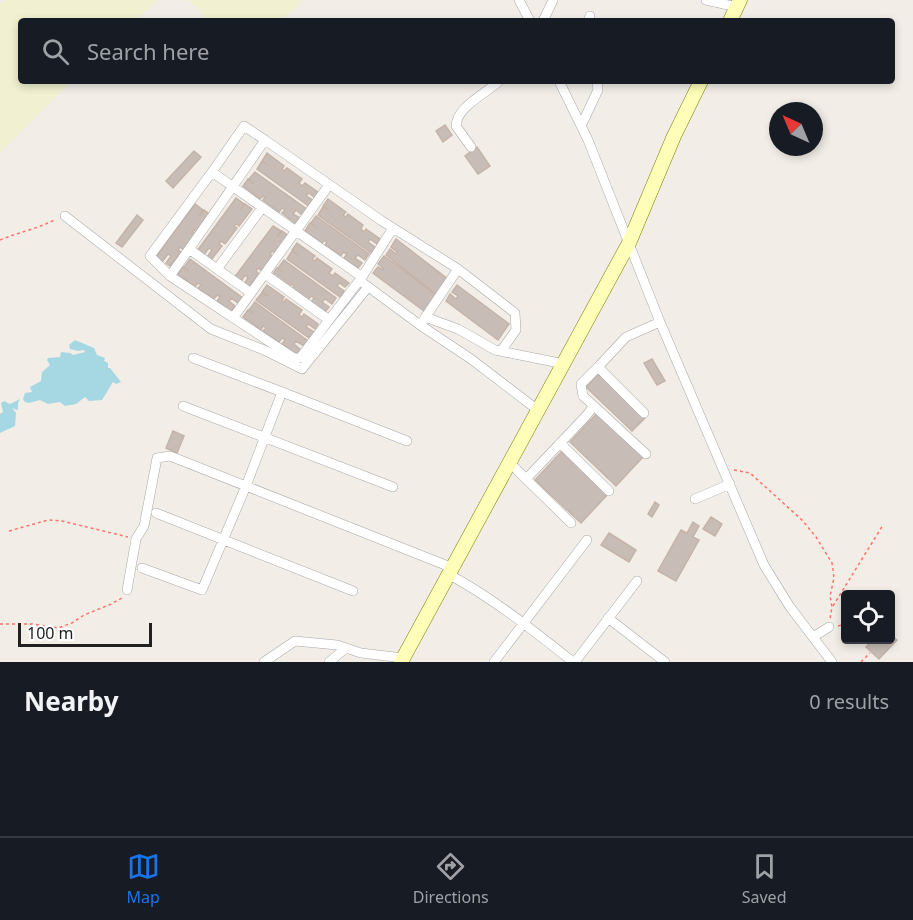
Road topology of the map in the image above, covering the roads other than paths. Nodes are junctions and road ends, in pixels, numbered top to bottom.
1 (519, 0) edge
2 (553, 0) edge
3 (706, 0) edge
4 (738, 3) edge
5 (528, 18) edge
6 (544, 18) edge
7 (731, 18) edge
8 (495, 84) edge
9 (560, 84) edge
10 (597, 84) edge
11 (700, 84) edge
12 (581, 126) junction
13 (265, 140) junction
14 (471, 147) dead end
15 (212, 172) junction
16 (329, 185) junction
17 (232, 187) junction
18 (262, 208) junction
19 (65, 216) road end
20 (393, 228) junction
21 (296, 231) junction
22 (629, 243) junction
23 (189, 249) junction
24 (217, 269) junction
25 (458, 269) junction
26 (265, 274) junction
27 (170, 276) junction
28 (360, 279) junction
29 (369, 287) junction
30 (251, 293) junction
31 (233, 318) junction
32 (329, 320) junction
33 (422, 321) junction
34 (660, 322) junction
35 (501, 351) junction
36 (193, 358) dead end
37 (564, 364) junction
38 (598, 367) junction
39 (282, 392) junction
40 (183, 406) dead end
41 (594, 406) junction
42 (539, 411) junction
43 (644, 413) dead end
44 (265, 436) junction
45 (407, 441) dead end
46 (560, 443) junction
47 (646, 454) dead end
48 (510, 463) junction
49 (526, 479) junction
50 (730, 484) junction
51 (246, 486) junction
52 (393, 487) dead end
53 (609, 491) dead end
54 (695, 499) dead end
55 (156, 513) dead end
56 (571, 524) dead end
57 (224, 539) junction
58 (587, 540) dead end
59 (142, 568) dead end
60 (452, 572) junction
61 (637, 580) dead end
62 (127, 590) road end
63 (353, 591) dead end
64 (608, 618) junction
65 (523, 623) junction
66 (829, 627) road end
67 (813, 638) junction
68 (346, 648) junction
69 (402, 660) edge
70 (264, 662) edge
71 (329, 662) edge
72 (494, 662) edge
73 (574, 662) edge
74 (665, 662) edge
75 (832, 662) edge

1 - 5 street
2 - 6 street
3 - 4 street
4 - 7 main road
8 - 14 street
9 - 12 street
10 - 12 street
11 - 22 main road
12 - 22 street
13 - 15 street
13 - 16 street
13 - 17 street
15 - 17 street
15 - 27 street
16 - 20 street
16 - 21 street
17 - 18 street
17 - 23 street
18 - 21 street
18 - 24 street
19 - 29 street
20 - 25 street
20 - 28 street
21 - 26 street
21 - 28 street
22 - 34 street
22 - 37 main road
23 - 24 street
23 - 27 street
24 - 30 street
25 - 33 street
25 - 35 street
26 - 30 street
26 - 32 street
27 - 31 street
28 - 29 street
28 - 32 street
29 - 33 street
30 - 31 street
31 - 32 street
33 - 35 street
33 - 42 street
34 - 38 street
34 - 50 street
35 - 37 street
36 - 39 street
37 - 42 main road
38 - 41 street
38 - 43 street
39 - 44 street
39 - 45 street
40 - 44 street
41 - 46 street
41 - 47 street
42 - 48 main road
44 - 51 street
44 - 52 street
46 - 49 street
46 - 53 street
48 - 49 street
48 - 60 main road
49 - 56 street
50 - 54 street
50 - 67 street
51 - 57 street
51 - 60 street
51 - 62 street
55 - 57 street
57 - 59 street
57 - 63 street
58 - 65 street
60 - 65 street
60 - 69 main road
61 - 64 street
64 - 73 street
64 - 74 street
65 - 72 street
65 - 73 street
66 - 67 street
67 - 75 street
68 - 69 street
68 - 70 street
68 - 71 street

